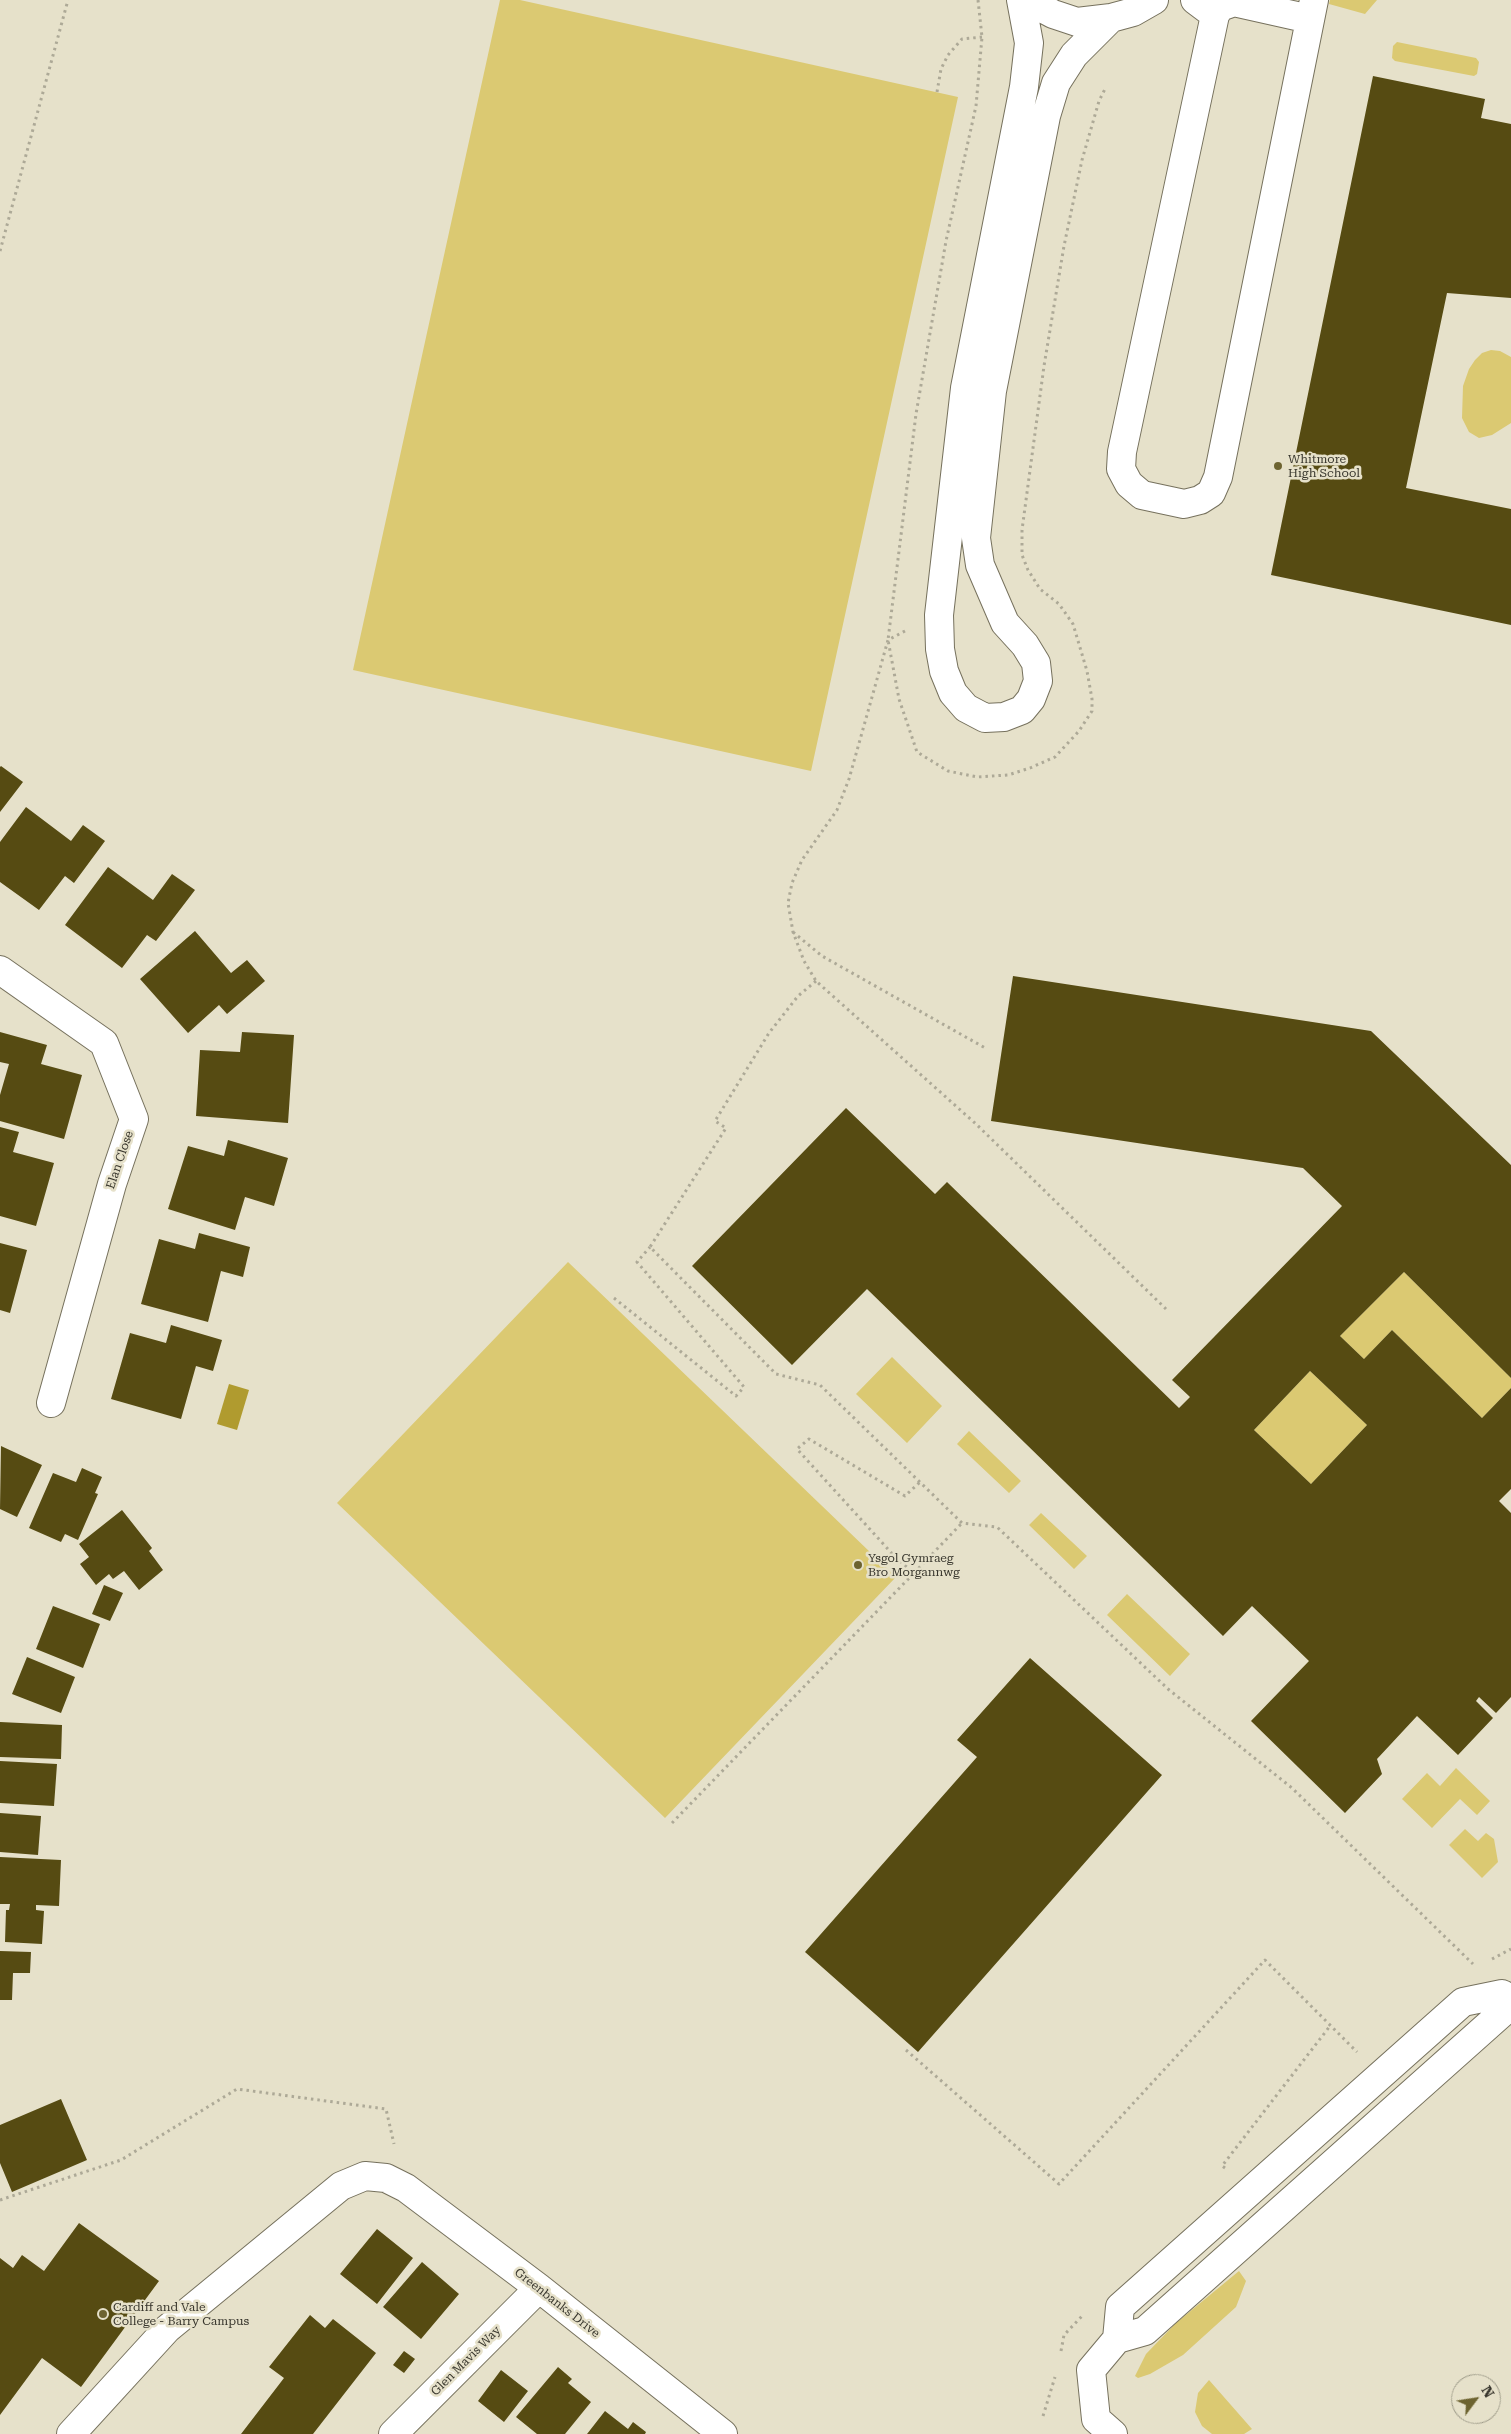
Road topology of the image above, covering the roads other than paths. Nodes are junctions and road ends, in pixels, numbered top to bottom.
1 (1021, 0) edge
2 (1032, 0) edge
3 (1154, 0) edge
4 (1205, 8) edge
5 (1312, 9) edge
6 (1112, 18) junction
7 (0, 970) edge
8 (51, 1403) dead end
9 (1511, 1999) edge
10 (1511, 2005) edge
11 (539, 2288) junction
12 (1118, 2339) junction
13 (71, 2434) edge
14 (393, 2434) edge
15 (723, 2434) edge
16 (1113, 2434) edge

1 - 6 street
2 - 6 street
3 - 6 street
4 - 5 street
4 - 5 street
7 - 8 street, Elan Close
9 - 12 street
10 - 12 street
11 - 13 street, Greenbanks Drive
11 - 14 street, Glen Mavis Way
11 - 15 street, Greenbanks Drive
12 - 16 street

